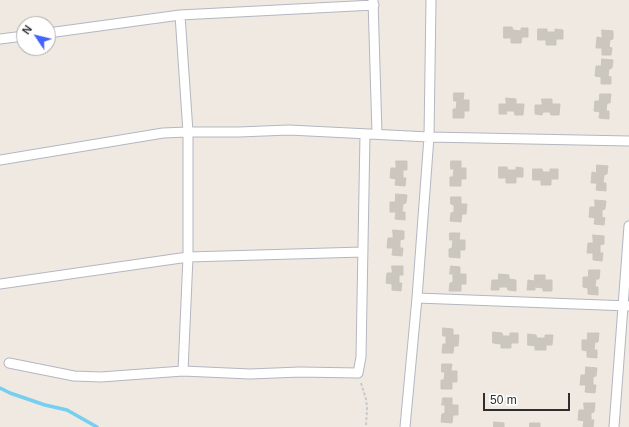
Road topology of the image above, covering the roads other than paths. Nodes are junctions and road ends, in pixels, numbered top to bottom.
1 (431, 0) edge
2 (373, 2) edge
3 (180, 15) junction
4 (56, 32) edge
5 (16, 37) edge
6 (0, 39) edge
7 (188, 132) junction
8 (365, 134) junction
9 (377, 134) junction
10 (429, 137) junction
11 (629, 141) edge
12 (0, 160) edge
13 (629, 226) edge
14 (363, 252) junction
15 (188, 257) junction
16 (0, 284) edge
17 (417, 298) junction
18 (626, 306) edge
19 (9, 363) dead end
20 (183, 371) junction
21 (405, 427) edge
22 (614, 427) edge

1 - 10 street
2 - 3 street
2 - 9 street
3 - 4 street
3 - 7 street
5 - 6 street
7 - 8 street
7 - 12 street
7 - 15 street
8 - 9 street
8 - 14 street
9 - 10 street
10 - 11 street
10 - 17 street
13 - 18 street
14 - 15 street
14 - 20 street
15 - 16 street
15 - 20 street
17 - 18 street
17 - 21 street
18 - 22 street
19 - 20 street

